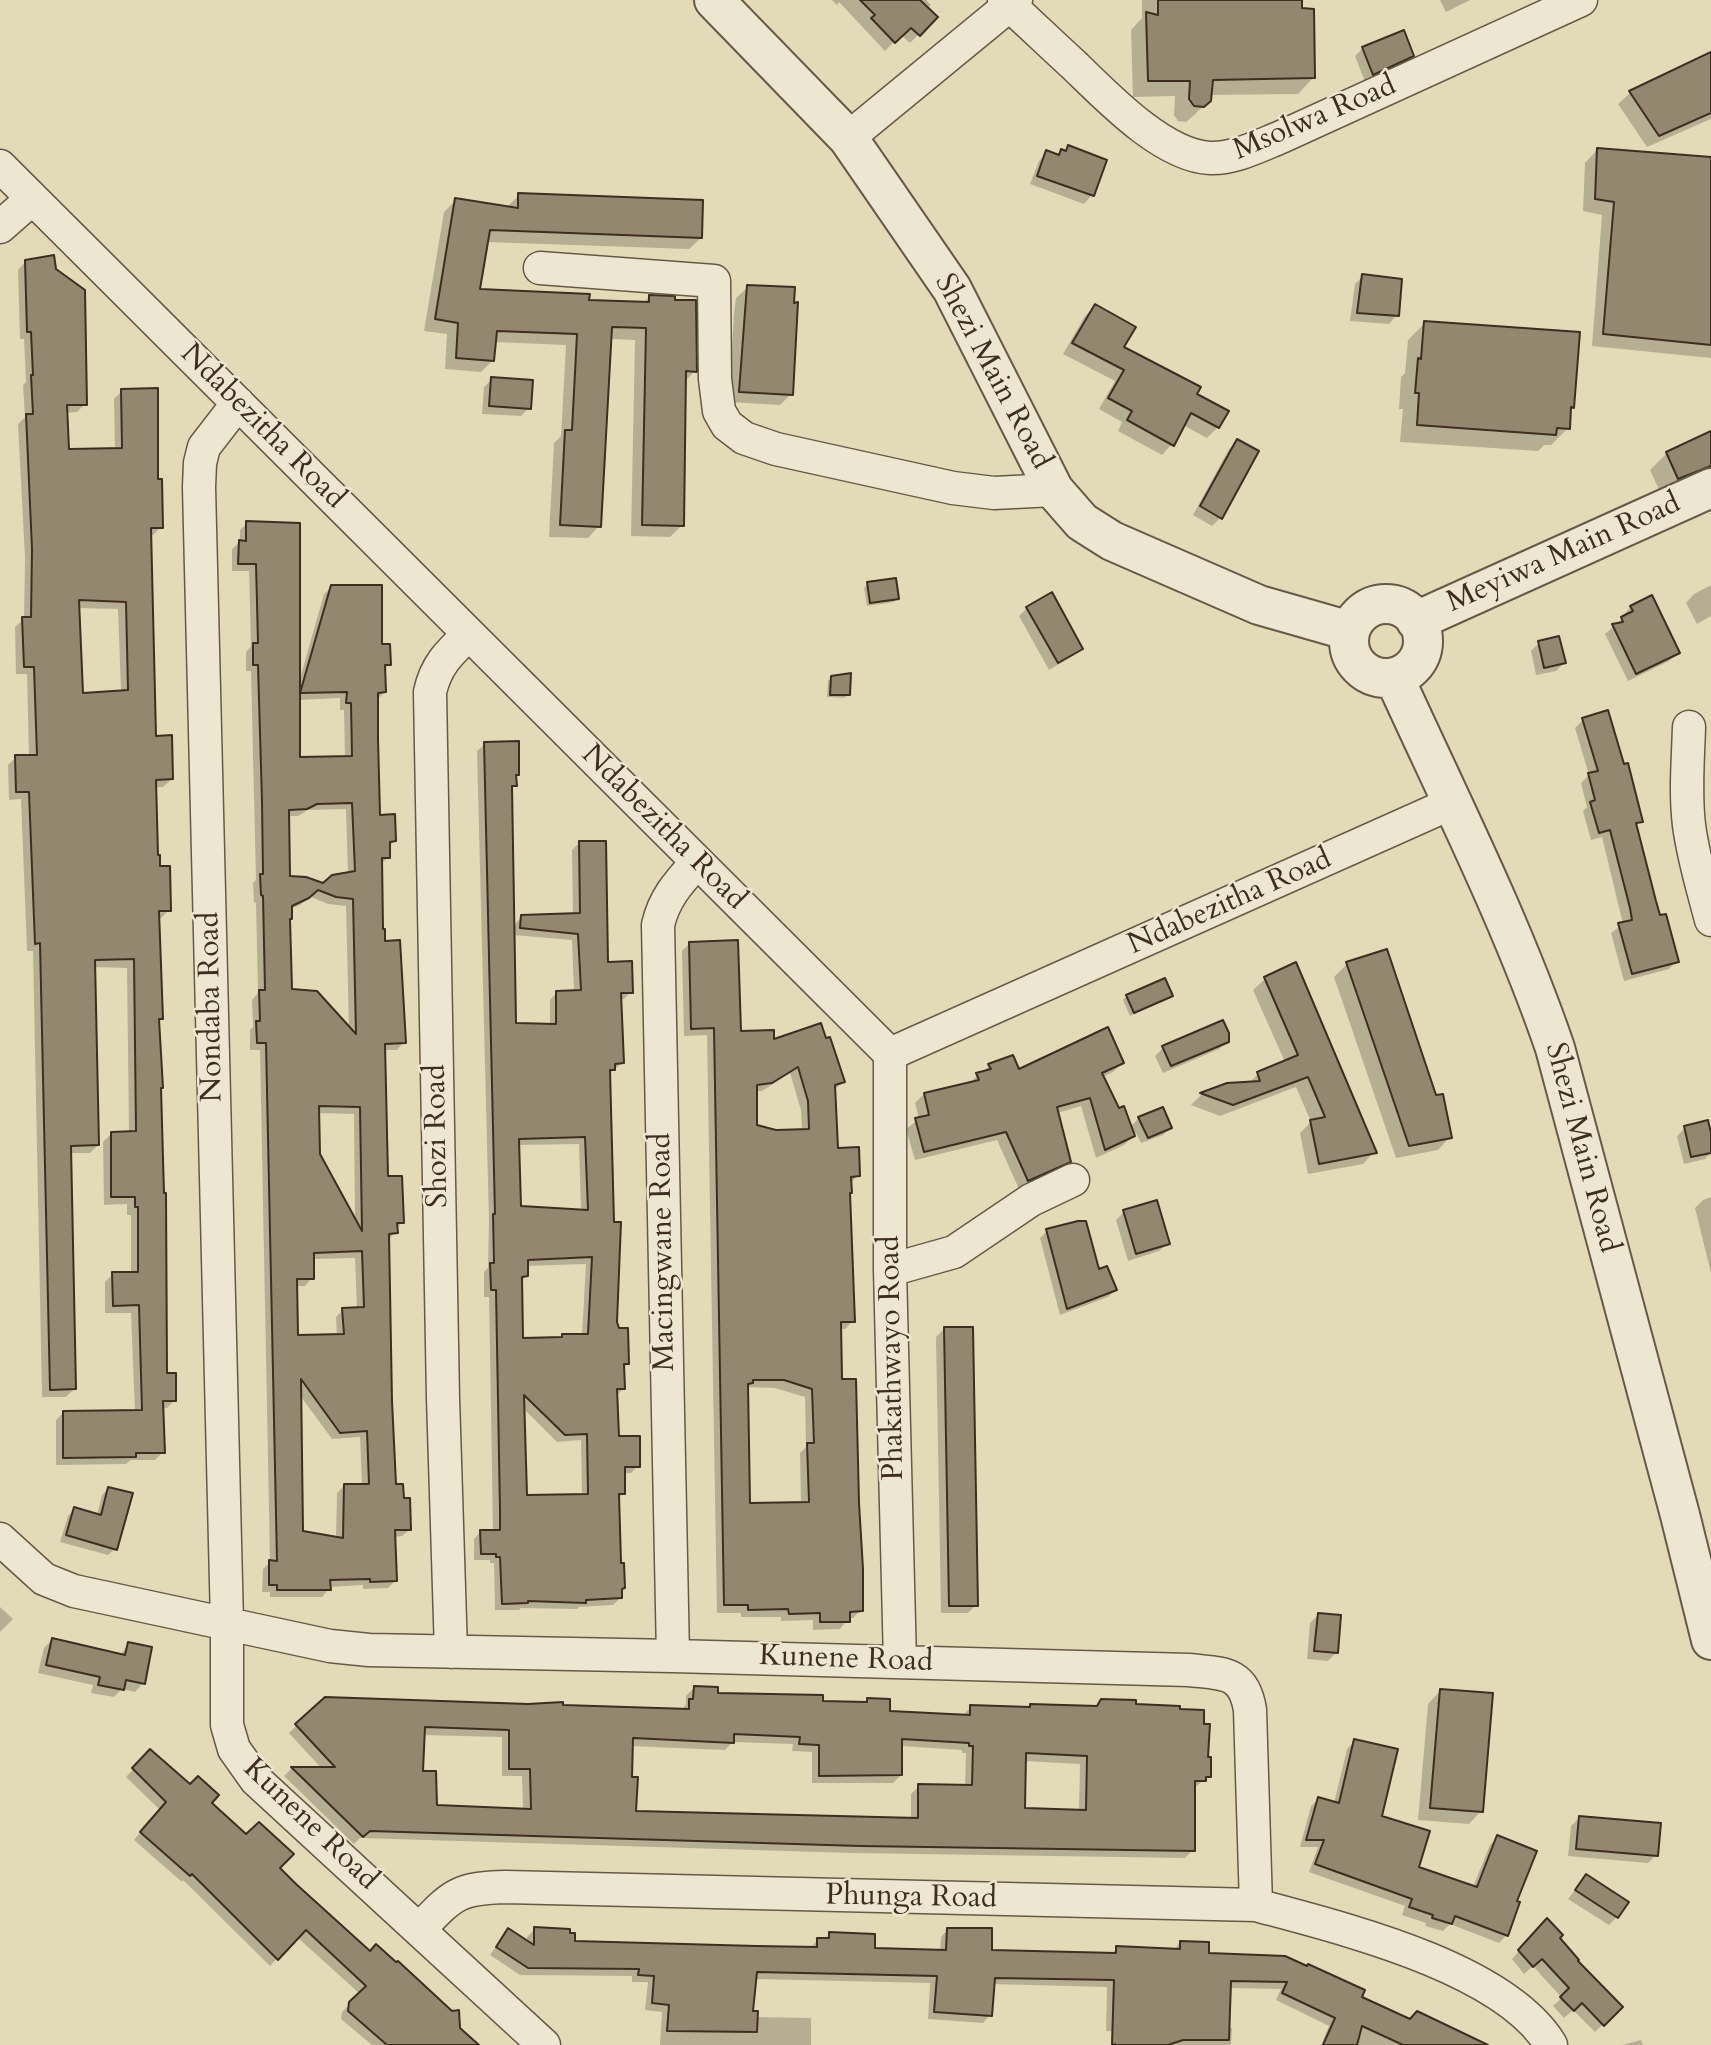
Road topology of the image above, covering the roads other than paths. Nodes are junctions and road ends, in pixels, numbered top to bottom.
1 (714, 0) edge
2 (1581, 0) edge
3 (1010, 2) edge
4 (848, 138) junction
5 (0, 166) edge
6 (32, 199) junction
7 (0, 227) edge
8 (540, 268) dead end
9 (238, 403) junction
10 (1711, 488) edge
11 (1054, 490) junction
12 (1416, 621) junction
13 (1350, 631) junction
14 (469, 634) junction
15 (1394, 677) junction
16 (1689, 727) dead end
17 (1452, 803) junction
18 (697, 862) junction
19 (1711, 920) edge
20 (890, 1054) junction
21 (1073, 1180) dead end
22 (890, 1270) junction
23 (0, 1539) edge
24 (227, 1623) junction
25 (1711, 1640) edge
26 (451, 1652) junction
27 (673, 1656) junction
28 (900, 1662) junction
29 (1256, 1905) junction
30 (419, 1930) junction
31 (544, 2045) edge
32 (1551, 2045) edge

1 - 4 street, Shezi Main Road
2 - 3 street, Msolwa Road
3 - 4 street
4 - 11 street, Shezi Main Road
5 - 6 street, Ndabezitha Road
6 - 7 street
6 - 9 street, Ndabezitha Road
8 - 11 street
9 - 14 street, Ndabezitha Road
9 - 24 street, Nondaba Road
10 - 12 street, Meyiwa Main Road
11 - 13 street, Shezi Main Road
12 - 13 street
12 - 15 street
13 - 15 street
14 - 18 street, Ndabezitha Road
14 - 26 street, Shozi Road
15 - 17 street, Shezi Main Road
16 - 19 street
17 - 20 street, Ndabezitha Road
17 - 25 street, Shezi Main Road
18 - 20 street, Ndabezitha Road
18 - 27 street, Macingwane Road
20 - 22 street, Phakathwayo Road
21 - 22 street
22 - 28 street, Phakathwayo Road
23 - 24 street, Kunene Road
24 - 26 street, Kunene Road
24 - 30 street, Kunene Road
26 - 27 street, Kunene Road
27 - 28 street, Kunene Road
28 - 29 street, Kunene Road
29 - 30 street, Phunga Road
29 - 32 street, Phunga Road
30 - 31 street

